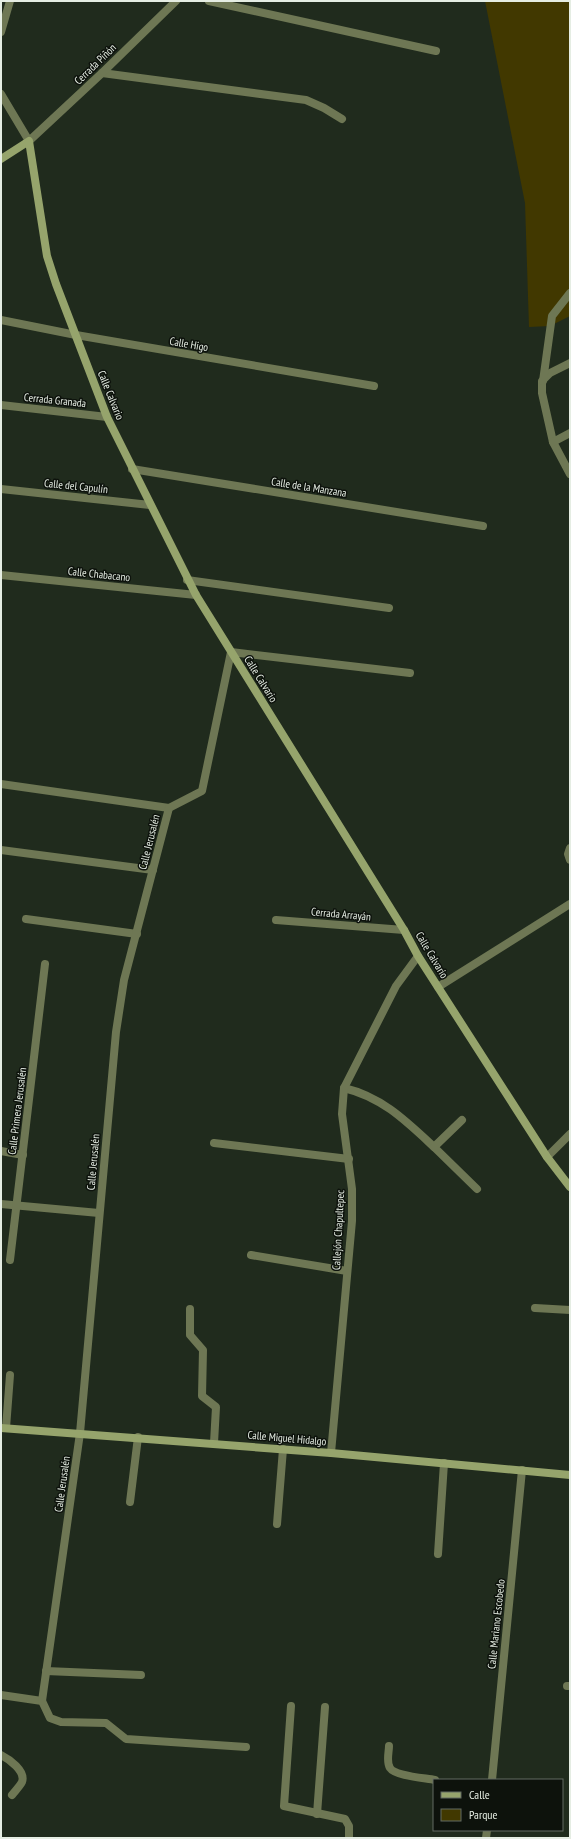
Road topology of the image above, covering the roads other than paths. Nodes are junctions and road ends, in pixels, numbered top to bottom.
1 (10, 1) edge
2 (176, 1) edge
3 (209, 1) edge
4 (1, 32) edge
5 (436, 51) dead end
6 (102, 73) junction
7 (1, 94) edge
8 (342, 118) dead end
9 (29, 141) junction
10 (1, 159) edge
11 (570, 293) edge
12 (1, 320) edge
13 (76, 335) junction
14 (570, 363) edge
15 (542, 382) junction
16 (374, 386) dead end
17 (1, 405) edge
18 (107, 417) junction
19 (570, 433) edge
20 (553, 442) junction
21 (132, 469) junction
22 (570, 474) edge
23 (1, 489) edge
24 (150, 504) junction
25 (483, 526) dead end
26 (1, 575) edge
27 (186, 580) junction
28 (196, 595) junction
29 (389, 608) dead end
30 (231, 652) junction
31 (410, 673) dead end
32 (1, 784) edge
33 (169, 808) junction
34 (570, 848) edge
35 (1, 850) edge
36 (570, 860) edge
37 (153, 870) junction
38 (570, 904) edge
39 (26, 919) dead end
40 (276, 920) dead end
41 (404, 930) junction
42 (137, 934) junction
43 (418, 956) junction
44 (46, 964) dead end
45 (438, 987) junction
46 (344, 1088) junction
47 (462, 1120) dead end
48 (570, 1134) edge
49 (214, 1143) dead end
50 (434, 1147) junction
51 (1, 1151) edge
52 (23, 1155) junction
53 (547, 1157) junction
54 (349, 1159) junction
55 (570, 1187) edge
56 (477, 1189) dead end
57 (1, 1204) edge
58 (17, 1206) junction
59 (99, 1213) junction
60 (251, 1254) dead end
61 (10, 1260) dead end
62 (347, 1271) junction
63 (536, 1308) dead end
64 (190, 1309) dead end
65 (570, 1310) edge
66 (10, 1375) dead end
67 (4, 1428) edge
68 (80, 1433) junction
69 (138, 1437) junction
70 (214, 1443) junction
71 (283, 1449) junction
72 (331, 1453) junction
73 (444, 1463) junction
74 (522, 1470) junction
75 (570, 1475) edge
76 (130, 1502) dead end
77 (277, 1524) dead end
78 (438, 1554) dead end
79 (46, 1671) junction
80 (141, 1675) dead end
81 (1, 1695) edge
82 (42, 1701) junction
83 (291, 1706) dead end
84 (325, 1707) dead end
85 (390, 1746) dead end
86 (246, 1747) dead end
87 (1, 1755) edge
88 (492, 1779) edge
89 (433, 1780) edge
90 (12, 1795) dead end
91 (317, 1814) junction
92 (349, 1838) edge

1 - 4 street
2 - 6 street, Cerrada Piñón
3 - 5 street
6 - 8 street
6 - 9 street, Cerrada Piñón
7 - 9 street
9 - 10 street
9 - 13 street, Calle Calvario
11 - 15 street
12 - 13 street, Calle Higo
13 - 16 street, Calle Higo
13 - 18 street, Calle Calvario
14 - 15 street
15 - 20 street
17 - 18 street, Cerrada Granada
18 - 21 street, Calle Calvario
19 - 20 street
20 - 22 street
21 - 24 street, Calle Calvario
21 - 25 street, Calle de la Manzana
23 - 24 street, Calle del Capulín
24 - 27 street, Calle Calvario
26 - 28 street, Calle Chabacano
27 - 28 street, Calle Calvario
27 - 29 street
28 - 30 street, Calle Calvario
30 - 31 street
30 - 33 street, Calle Jerusalén
30 - 41 street, Calle Calvario
32 - 33 street
33 - 37 street, Calle Jerusalén
34 - 36 street
35 - 37 street
37 - 42 street, Calle Jerusalén
38 - 45 street
39 - 42 street
40 - 41 street, Cerrada Arrayán
41 - 43 street, Calle Calvario
42 - 59 street, Calle Jerusalén
43 - 45 street, Calle Calvario
43 - 46 street, Callejón Chapultepec
44 - 52 street, Calle Primera Jerusalén
45 - 53 street, Calle Calvario
46 - 50 street
46 - 54 street, Callejón Chapultepec
47 - 50 street
48 - 53 street
49 - 54 street
50 - 56 street
51 - 52 street
52 - 58 street, Calle Primera Jerusalén
53 - 55 street, Calle Calvario
54 - 62 street, Callejón Chapultepec
57 - 58 street
58 - 59 street
58 - 61 street, Calle Primera Jerusalén
59 - 68 street, Calle Jerusalén
60 - 62 street
62 - 72 street, Callejón Chapultepec
63 - 65 street
64 - 70 street
66 - 67 street
67 - 68 street, Calle Miguel Hidalgo
68 - 69 street, Calle Miguel Hidalgo
68 - 79 street, Calle Jerusalén
69 - 70 street, Calle Miguel Hidalgo
69 - 76 street
70 - 71 street, Calle Miguel Hidalgo
71 - 72 street, Calle Miguel Hidalgo
71 - 77 street
72 - 73 street, Calle Miguel Hidalgo
73 - 74 street, Calle Miguel Hidalgo
73 - 78 street
74 - 75 street, Calle Miguel Hidalgo
74 - 88 street, Calle Mariano Escobedo
79 - 80 street
79 - 82 street, Calle Jerusalén
81 - 82 street
82 - 86 street
83 - 91 street
84 - 91 street
85 - 89 street
87 - 90 street
91 - 92 street

